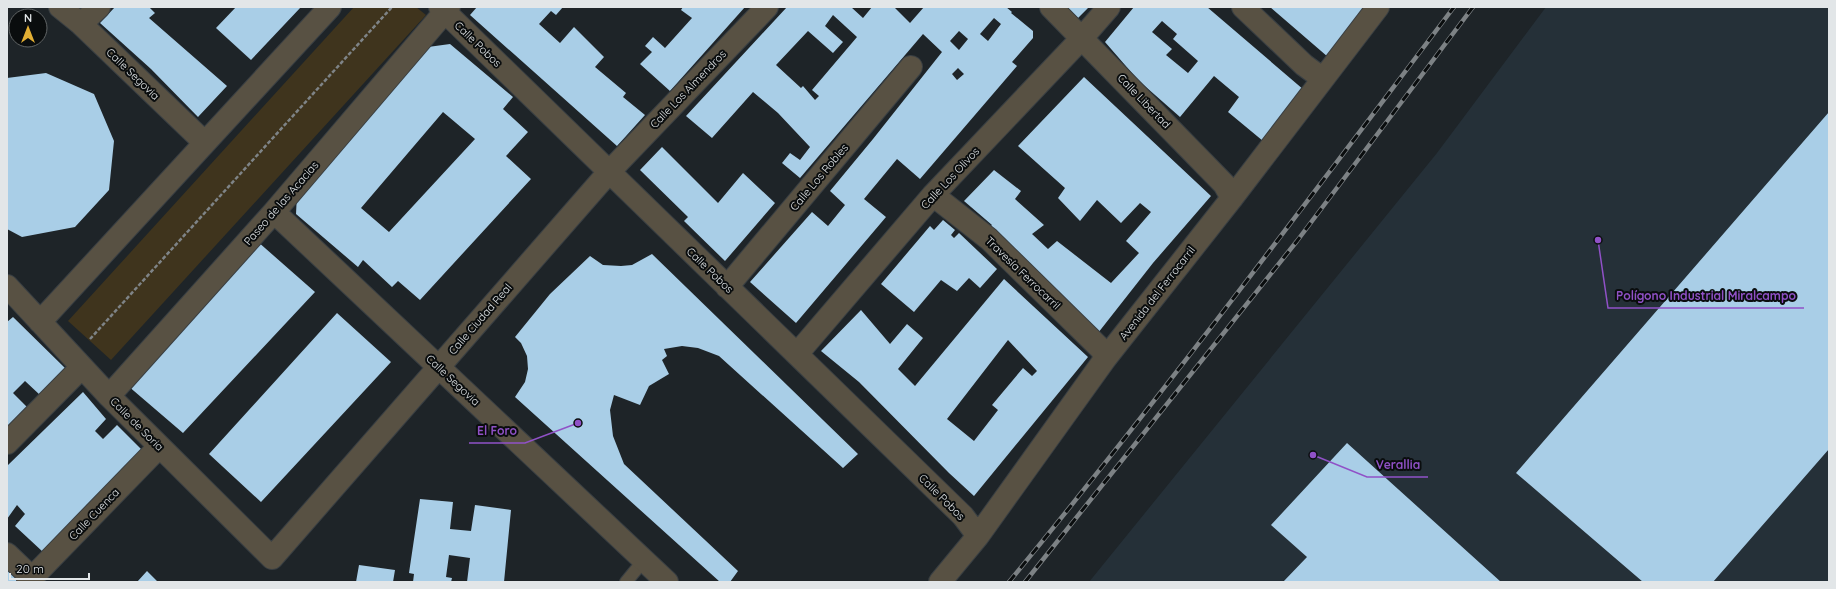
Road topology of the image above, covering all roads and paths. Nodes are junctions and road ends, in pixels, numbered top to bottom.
1 (60, 7) edge
2 (99, 7) edge
3 (330, 7) edge
4 (392, 7) edge
5 (767, 7) edge
6 (1051, 7) edge
7 (1109, 7) edge
8 (1243, 7) edge
9 (1378, 7) edge
10 (444, 9) edge
11 (81, 24) junction
12 (1082, 38) junction
13 (911, 67) dead end
14 (1323, 80) junction
15 (204, 142) junction
16 (609, 172) junction
17 (933, 195) junction
18 (1232, 198) junction
19 (274, 212) junction
20 (727, 287) junction
21 (8, 290) edge
22 (40, 322) junction
23 (797, 354) junction
24 (1105, 359) junction
25 (77, 361) junction
26 (438, 366) junction
27 (109, 396) junction
28 (7, 443) edge
29 (159, 447) junction
30 (978, 536) junction
31 (7, 554) edge
32 (272, 558) joint
33 (644, 560) junction
34 (30, 580) edge
35 (626, 582) edge
36 (667, 582) edge
37 (940, 582) edge

1 - 11 street, Calle Segovia
2 - 11 street
3 - 15 street
4 - 25 path
5 - 16 street, Calle Los Almendros
6 - 12 street, Calle Libertad
7 - 12 street, Calle Los Olivos
8 - 14 street
9 - 14 street, Avenida del Ferrocarril
10 - 16 street, Calle Pobos
10 - 19 street, Paseo de las Acacias
11 - 15 street, Calle Segovia
12 - 17 street, Calle Los Olivos
12 - 18 street, Calle Libertad
13 - 20 street, Calle Los Robles
14 - 18 street, Avenida del Ferrocarril
15 - 22 street
16 - 20 street, Calle Pobos
16 - 26 street, Calle Ciudad Real
17 - 23 street, Calle Los Olivos
17 - 24 street, Travesía Ferrocarril
18 - 24 street, Avenida del Ferrocarril
19 - 26 street, Calle Segovia
19 - 27 street, Paseo de las Acacias
20 - 23 street, Calle Pobos
21 - 22 street, Calle de Soria
22 - 25 street, Calle de Soria
23 - 30 street, Calle Pobos
24 - 30 street, Avenida del Ferrocarril
25 - 27 street, Calle de Soria
25 - 28 street
26 - 32 street, Calle Ciudad Real
26 - 33 street, Calle Segovia
27 - 29 street, Calle de Soria
29 - 32 street, Calle de Soria
29 - 34 street, Calle Cuenca
30 - 37 street, Avenida del Ferrocarril
31 - 34 street
33 - 35 lane
33 - 36 street, Calle Segovia

